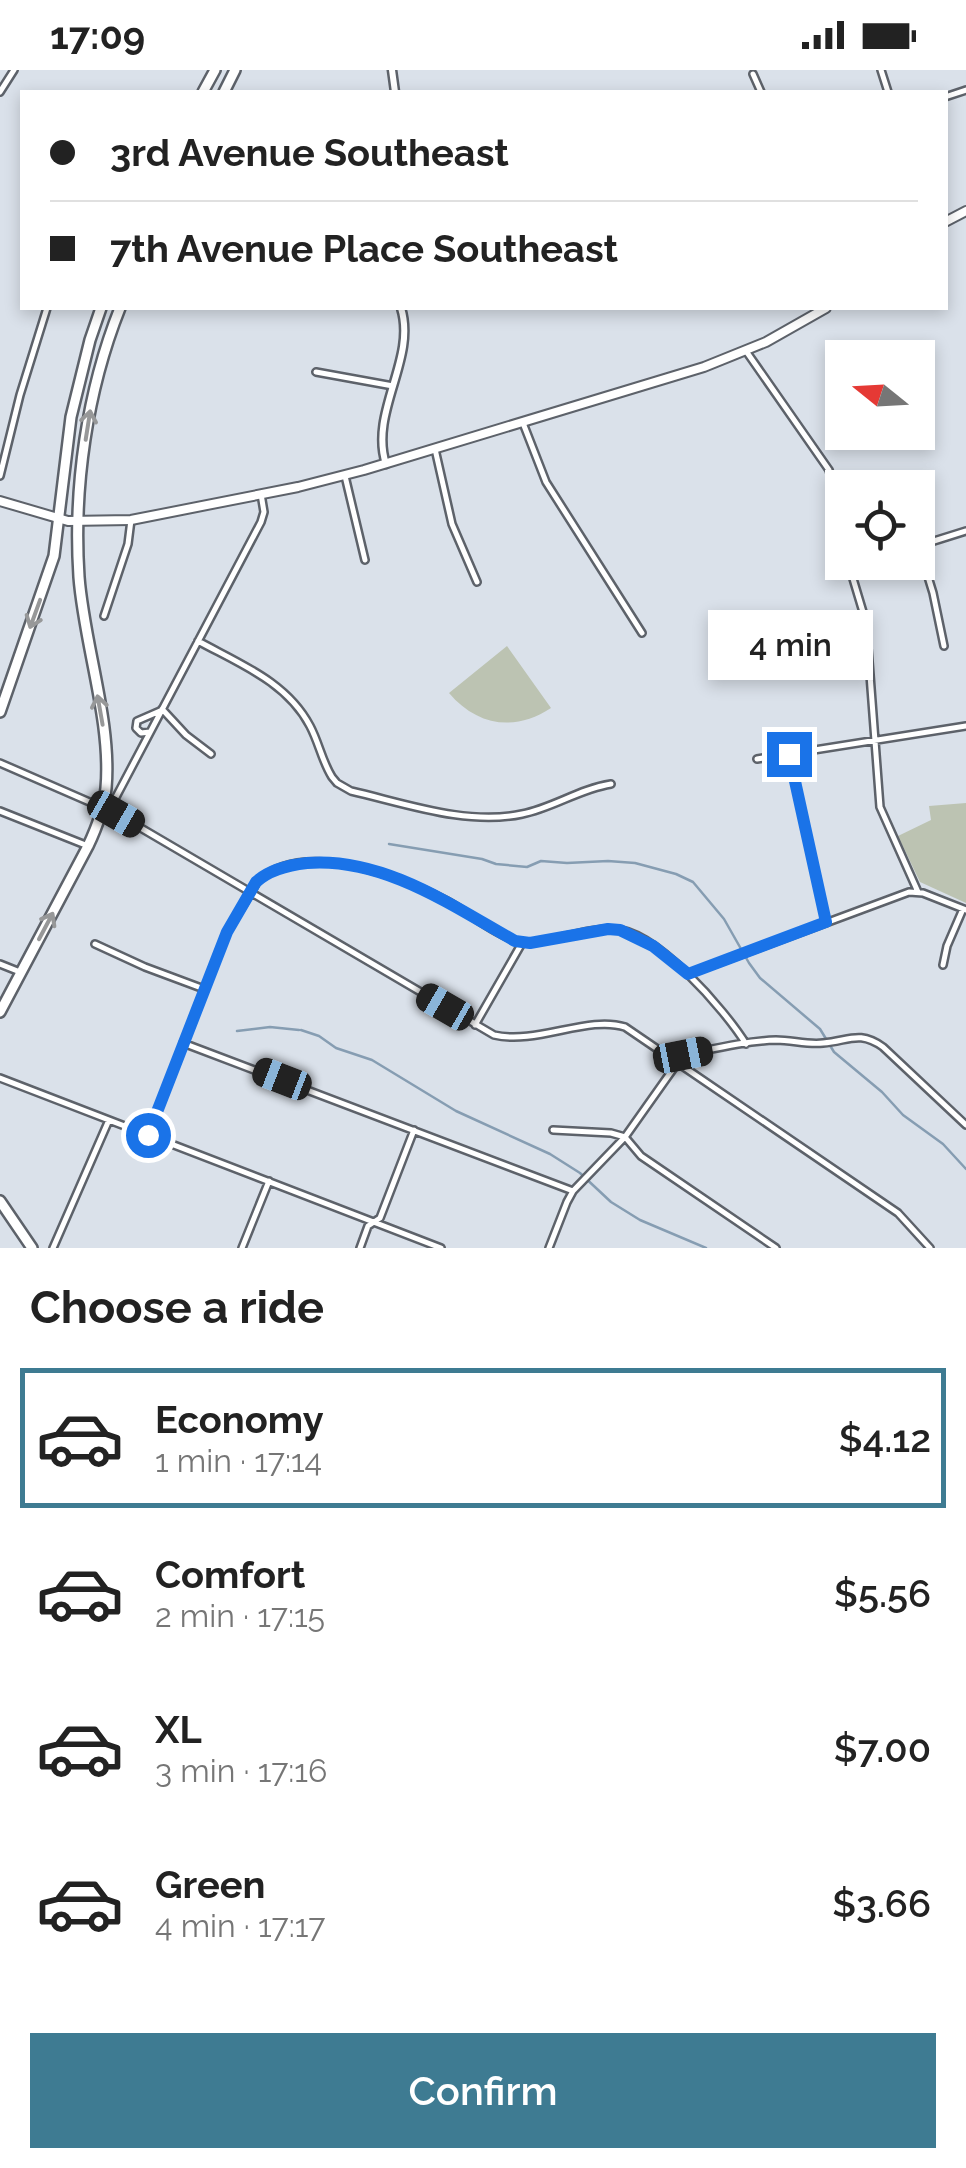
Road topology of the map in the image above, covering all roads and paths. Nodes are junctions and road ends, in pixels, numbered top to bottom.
1 (14, 70) edge
2 (754, 74) dead end
3 (760, 90) edge
4 (0, 92) edge
5 (46, 310) edge
6 (101, 310) edge
7 (119, 310) edge
8 (401, 310) edge
9 (823, 310) edge
10 (746, 351) junction
11 (316, 372) dead end
12 (393, 386) junction
13 (522, 421) junction
14 (435, 448) junction
15 (386, 464) junction
16 (829, 470) edge
17 (345, 475) junction
18 (0, 476) edge
19 (261, 494) junction
20 (0, 500) edge
21 (60, 520) junction
22 (130, 520) junction
23 (79, 522) junction
24 (966, 530) edge
25 (935, 540) edge
26 (365, 560) dead end
27 (853, 580) edge
28 (928, 580) edge
29 (477, 582) dead end
30 (104, 616) dead end
31 (642, 632) dead end
32 (198, 641) junction
33 (944, 646) dead end
34 (162, 709) junction
35 (0, 712) edge
36 (966, 726) edge
37 (150, 732) junction
38 (875, 741) junction
39 (211, 754) dead end
40 (789, 754) junction
41 (757, 759) dead end
42 (0, 764) edge
43 (611, 784) dead end
44 (103, 807) junction
45 (0, 811) edge
46 (88, 846) junction
47 (250, 892) junction
48 (918, 892) junction
49 (964, 909) edge
50 (826, 922) junction
51 (522, 942) junction
52 (95, 944) dead end
53 (0, 964) edge
54 (943, 965) dead end
55 (22, 972) junction
56 (688, 974) junction
57 (204, 990) junction
58 (0, 1012) edge
59 (475, 1025) junction
60 (183, 1043) junction
61 (746, 1044) junction
62 (677, 1063) junction
63 (0, 1078) edge
64 (109, 1120) junction
65 (966, 1125) edge
66 (414, 1130) junction
67 (553, 1130) dead end
68 (148, 1135) junction
69 (625, 1137) junction
70 (269, 1182) junction
71 (573, 1191) junction
72 (0, 1202) edge
73 (374, 1222) junction
74 (32, 1248) edge
75 (53, 1248) edge
76 (242, 1248) edge
77 (360, 1248) edge
78 (442, 1248) edge
79 (549, 1248) edge
80 (776, 1248) edge
81 (930, 1248) edge

1 - 4 street
2 - 3 street
5 - 18 street
6 - 21 main road
23 -> 7 main road
8 - 12 street
9 - 10 main road
10 - 13 main road
10 - 16 street
11 - 12 street
12 - 15 street
13 - 14 main road
13 - 31 street
14 - 15 main road
14 - 29 street
15 - 17 main road
17 - 19 main road
17 - 26 street
19 - 22 main road
19 - 32 street
20 - 21 main road
21 - 23 main road
21 -> 35 main road
22 - 23 main road
22 - 30 street
44 -> 23 main road
24 - 25 street
27 - 38 street
28 - 33 street
32 - 34 street
32 - 43 street
34 - 37 street
34 - 37 street
34 - 39 street
36 - 38 street
37 - 44 street
38 - 40 street
38 - 48 street
40 - 41 street
40 - 50 street
42 - 44 street
44 - 46 main road
44 - 47 street
45 - 46 street
55 -> 46 main road
47 - 51 street
47 - 57 street
47 - 59 street
48 - 49 street
48 - 50 street
49 - 54 street
50 - 56 street
51 - 56 street
51 - 59 street
52 - 57 street
53 - 55 street
55 - 58 main road
56 - 61 street
57 - 60 street
59 - 62 street
60 - 66 street
60 - 68 street
61 - 62 street
61 - 65 street
62 - 69 street
62 - 81 street
63 - 64 street
64 - 68 street
64 - 75 street
66 - 71 street
66 - 73 street
67 - 69 street
68 - 70 street
69 - 71 street
69 - 80 street
70 - 73 street
70 - 76 street
71 - 79 street
72 - 74 main road
73 - 77 street
73 - 78 street

